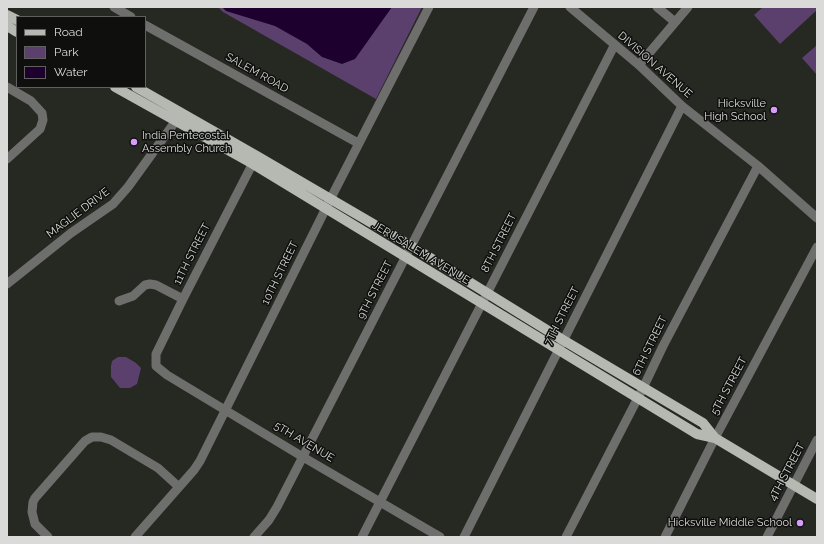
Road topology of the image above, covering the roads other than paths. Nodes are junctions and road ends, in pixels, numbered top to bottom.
1 (114, 7) edge
2 (429, 7) edge
3 (534, 7) edge
4 (570, 7) edge
5 (657, 7) edge
6 (688, 7) edge
7 (7, 15) edge
8 (130, 16) edge
9 (16, 20) edge
10 (675, 22) junction
11 (146, 25) edge
12 (7, 26) edge
13 (16, 31) edge
14 (614, 46) junction
15 (639, 65) junction
16 (13, 88) edge
17 (117, 88) edge
18 (137, 88) edge
19 (682, 106) junction
20 (179, 117) junction
21 (358, 143) junction
22 (7, 159) edge
23 (255, 160) junction
24 (758, 166) junction
25 (328, 204) junction
26 (817, 218) edge
27 (411, 246) junction
28 (817, 247) edge
29 (405, 258) junction
30 (7, 284) edge
31 (487, 294) junction
32 (183, 299) junction
33 (119, 301) dead end
34 (482, 304) junction
35 (563, 340) junction
36 (558, 350) junction
37 (156, 366) joint
38 (643, 388) junction
39 (638, 398) junction
40 (226, 410) junction
41 (715, 438) junction
42 (817, 440) edge
43 (303, 456) junction
44 (794, 485) junction
45 (179, 487) junction
46 (817, 499) edge
47 (380, 502) junction
48 (48, 537) edge
49 (135, 537) edge
50 (254, 537) edge
51 (362, 537) edge
52 (440, 537) edge
53 (464, 537) edge
54 (566, 537) edge
55 (664, 537) edge
56 (767, 537) edge

1 - 8 street
2 - 21 street, 10TH STREET
3 - 27 street, 9TH STREET
4 - 14 street, DIVISION AVENUE
5 - 10 street
6 - 10 street
7 - 9 main road
10 - 15 street
11 - 21 street, SALEM ROAD
12 - 13 main road
14 - 15 street, DIVISION AVENUE
14 - 31 street, 8TH STREET
15 - 19 street, DIVISION AVENUE
16 - 22 street
17 - 20 main road, JERUSALEM AVENUE
18 - 20 main road, JERUSALEM AVENUE
19 - 24 street, DIVISION AVENUE
19 - 35 street, 7TH STREET
20 - 23 main road, JERUSALEM AVENUE
20 - 30 street, MAGLIE DRIVE
21 - 25 street, 10TH STREET
23 - 25 main road, JERUSALEM AVENUE
23 - 32 street, 11TH STREET
24 - 26 street, DIVISION AVENUE
24 - 38 street, 6TH STREET
25 - 27 main road, JERUSALEM AVENUE
25 - 29 main road, JERUSALEM AVENUE
25 - 40 street, 10TH STREET
27 - 29 street, 9TH STREET
27 - 31 main road, JERUSALEM AVENUE
28 - 41 street, 5TH STREET
29 - 34 main road, JERUSALEM AVENUE
29 - 43 street, 9TH STREET
31 - 34 street, 8TH STREET
31 - 35 main road, JERUSALEM AVENUE
32 - 33 street
32 - 37 street, 11TH STREET
34 - 36 main road, JERUSALEM AVENUE
34 - 47 street, 8TH STREET
35 - 36 street, 7TH STREET
35 - 38 main road, JERUSALEM AVENUE
36 - 39 main road, JERUSALEM AVENUE
36 - 53 street, 7TH STREET
37 - 40 street, 5TH AVENUE
38 - 39 street, 6TH STREET
38 - 41 main road, JERUSALEM AVENUE
39 - 41 main road, JERUSALEM AVENUE
39 - 54 street, 6TH STREET
40 - 43 street, 5TH AVENUE
40 - 45 street, 10TH STREET
41 - 44 main road, JERUSALEM AVENUE
41 - 55 street, 5TH STREET
42 - 44 street, 4TH STREET
43 - 47 street, 5TH AVENUE
43 - 50 street, 9TH STREET
44 - 46 main road, JERUSALEM AVENUE
44 - 56 street, 4TH STREET
45 - 48 street
45 - 49 street, 10TH STREET
47 - 51 street, 8TH STREET
47 - 52 street, 5TH AVENUE

